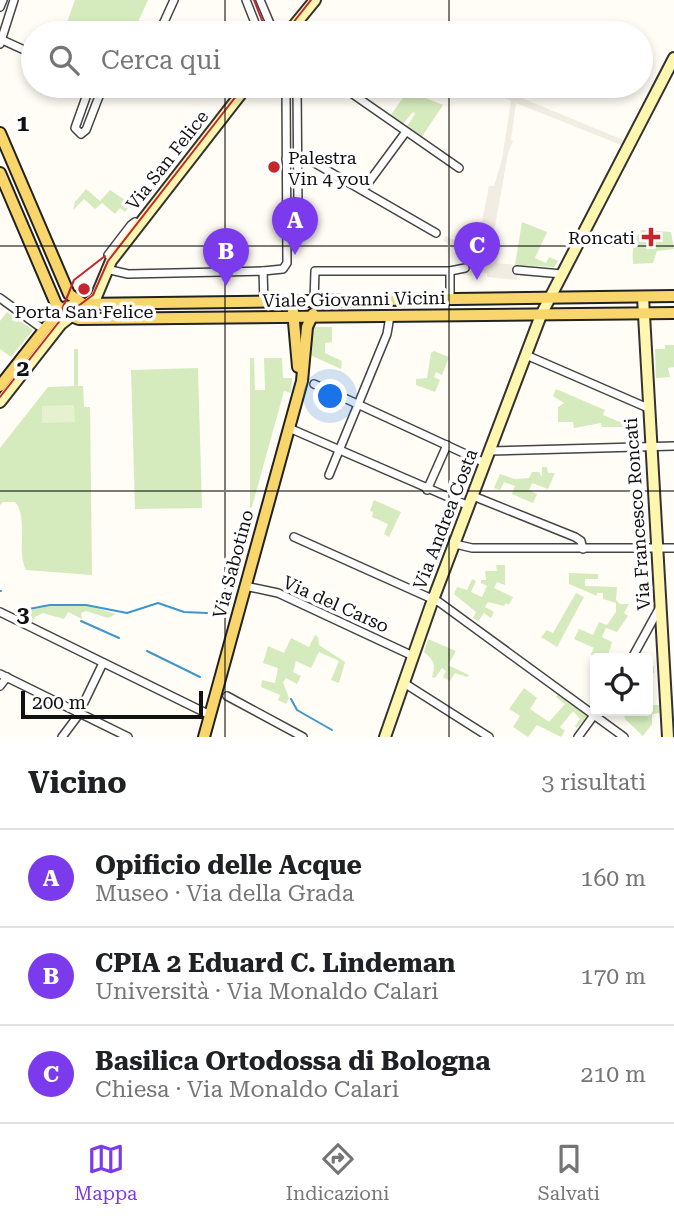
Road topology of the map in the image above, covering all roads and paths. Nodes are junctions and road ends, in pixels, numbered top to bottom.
1 (2, 0) edge
2 (14, 0) edge
3 (174, 0) edge
4 (246, 0) edge
5 (260, 0) edge
6 (314, 0) edge
7 (0, 7) edge
8 (164, 21) edge
9 (254, 21) edge
10 (269, 21) edge
11 (297, 21) edge
12 (0, 41) edge
13 (21, 49) edge
14 (674, 58) edge
15 (85, 98) edge
16 (98, 98) edge
17 (237, 98) edge
18 (286, 98) edge
19 (298, 98) edge
20 (357, 98) edge
21 (0, 133) edge
22 (405, 133) junction
23 (286, 159) junction
24 (298, 159) junction
25 (459, 168) dead end
26 (0, 173) edge
27 (363, 190) junction
28 (286, 215) junction
29 (436, 233) dead end
30 (111, 255) junction
31 (465, 268) dead end
32 (106, 270) junction
33 (517, 270) dead end
34 (263, 271) junction
35 (450, 271) junction
36 (564, 272) junction
37 (101, 286) junction
38 (674, 296) edge
39 (643, 297) junction
40 (0, 298) edge
41 (549, 298) junction
42 (450, 299) junction
43 (390, 300) junction
44 (314, 301) junction
45 (264, 302) junction
46 (288, 302) junction
47 (126, 304) junction
48 (87, 305) junction
49 (60, 309) junction
50 (674, 313) edge
51 (642, 314) junction
52 (541, 315) junction
53 (390, 316) junction
54 (295, 317) junction
55 (311, 317) junction
56 (44, 330) junction
57 (526, 355) junction
58 (314, 384) dead end
59 (0, 386) edge
60 (296, 400) junction
61 (0, 402) edge
62 (358, 404) junction
63 (648, 408) junction
64 (289, 428) junction
65 (447, 445) junction
66 (674, 446) edge
67 (651, 447) junction
68 (339, 451) junction
69 (490, 451) junction
70 (485, 463) junction
71 (329, 475) dead end
72 (427, 489) junction
73 (471, 501) junction
74 (294, 537) dead end
75 (454, 544) junction
76 (674, 548) edge
77 (583, 549) junction
78 (657, 549) junction
79 (245, 586) junction
80 (433, 599) junction
81 (660, 607) junction
82 (0, 612) edge
83 (635, 653) edge
84 (413, 656) junction
85 (103, 663) junction
86 (3, 675) edge
87 (404, 683) junction
88 (0, 686) edge
89 (227, 696) dead end
90 (590, 709) edge
91 (79, 713) junction
92 (210, 715) junction
93 (671, 715) edge
94 (594, 716) edge
95 (600, 716) edge
96 (62, 737) edge
97 (128, 737) edge
98 (204, 737) edge
99 (303, 737) edge
100 (386, 737) edge
101 (489, 737) edge
102 (578, 737) edge
103 (624, 737) edge
104 (668, 737) edge

1 - 7 street
2 - 12 street
3 - 8 street
4 - 9 street
5 - 10 street
6 - 11 street
12 - 13 street
14 - 36 street, Via Andrea Costa
15 - 16 street
17 - 30 street, Via San Felice
18 - 23 street
19 - 24 street
20 - 22 street
21 - 48 main road
22 - 25 street
22 - 27 street
23 - 24 street
23 - 28 street
24 - 27 street
24 - 28 street
26 - 49 main road
27 - 29 street
28 - 34 street
30 - 30 street
30 - 32 street, Via San Felice
31 - 35 street
32 - 34 street
32 - 37 street, Via San Felice
33 - 36 street
34 - 45 street
35 - 42 street
35 - 44 street
36 - 41 street, Via Andrea Costa
37 - 47 street
37 - 48 street, Via San Felice
38 - 39 main road, Viale Giovanni Vicini
39 - 41 main road, Viale Giovanni Vicini
39 - 51 street, Via Francesco Roncati
40 - 56 street
41 - 42 main road, Viale Giovanni Vicini
41 - 52 street, Via Andrea Costa
42 - 43 main road, Viale Giovanni Vicini
43 - 44 main road, Viale Giovanni Vicini
43 - 53 main road
44 - 46 main road, Viale Giovanni Vicini
44 - 55 main road, Via Sabotino
45 - 46 main road, Viale Giovanni Vicini
45 - 47 main road, Viale Giovanni Vicini
46 - 54 main road, Via Sabotino
47 - 48 main road, Viale Giovanni Vicini
48 - 49 street, Via San Felice
49 - 54 main road, Viale Giovanni Vicini
49 - 56 main road
49 - 61 street, Via San Felice
50 - 51 main road, Viale Giovanni Vicini
51 - 52 main road, Viale Giovanni Vicini
51 - 63 street, Via Francesco Roncati
52 - 53 main road, Viale Giovanni Vicini
52 - 57 street, Via Andrea Costa
53 - 55 main road, Viale Giovanni Vicini
53 - 62 street
54 - 55 main road, Viale Giovanni Vicini
54 - 60 main road, Via Sabotino
55 - 60 main road, Via Sabotino
56 - 59 main road
57 - 63 street
57 - 69 street, Via Andrea Costa
58 - 62 street
60 - 64 main road, Via Sabotino
62 - 65 street
62 - 68 street
63 - 67 street, Via Francesco Roncati
64 - 68 street
64 - 79 main road, Via Sabotino
65 - 70 street
65 - 72 street
66 - 67 street
67 - 69 street
67 - 78 street, Via Francesco Roncati
68 - 71 street
68 - 72 street
69 - 70 street, Via Andrea Costa
70 - 73 street, Via Andrea Costa
72 - 73 street
73 - 75 street, Via Andrea Costa
73 - 77 street
74 - 80 street
75 - 77 street
75 - 80 street, Via Andrea Costa
76 - 78 street
77 - 78 street
78 - 81 street, Via Francesco Roncati
79 - 84 street, Via del Carso
79 - 92 main road, Via Sabotino
80 - 84 street, Via Andrea Costa
80 - 90 street
81 - 83 street
81 - 93 street, Via Francesco Roncati
82 - 85 street
84 - 87 street, Via Andrea Costa
85 - 91 street
85 - 92 street
86 - 88 street
86 - 91 street
87 - 100 street, Via Andrea Costa
87 - 101 street
89 - 99 street
91 - 96 street
91 - 97 street
92 - 98 main road, Via Sabotino
93 - 104 street, Via Francesco Roncati
94 - 102 street
95 - 103 street

